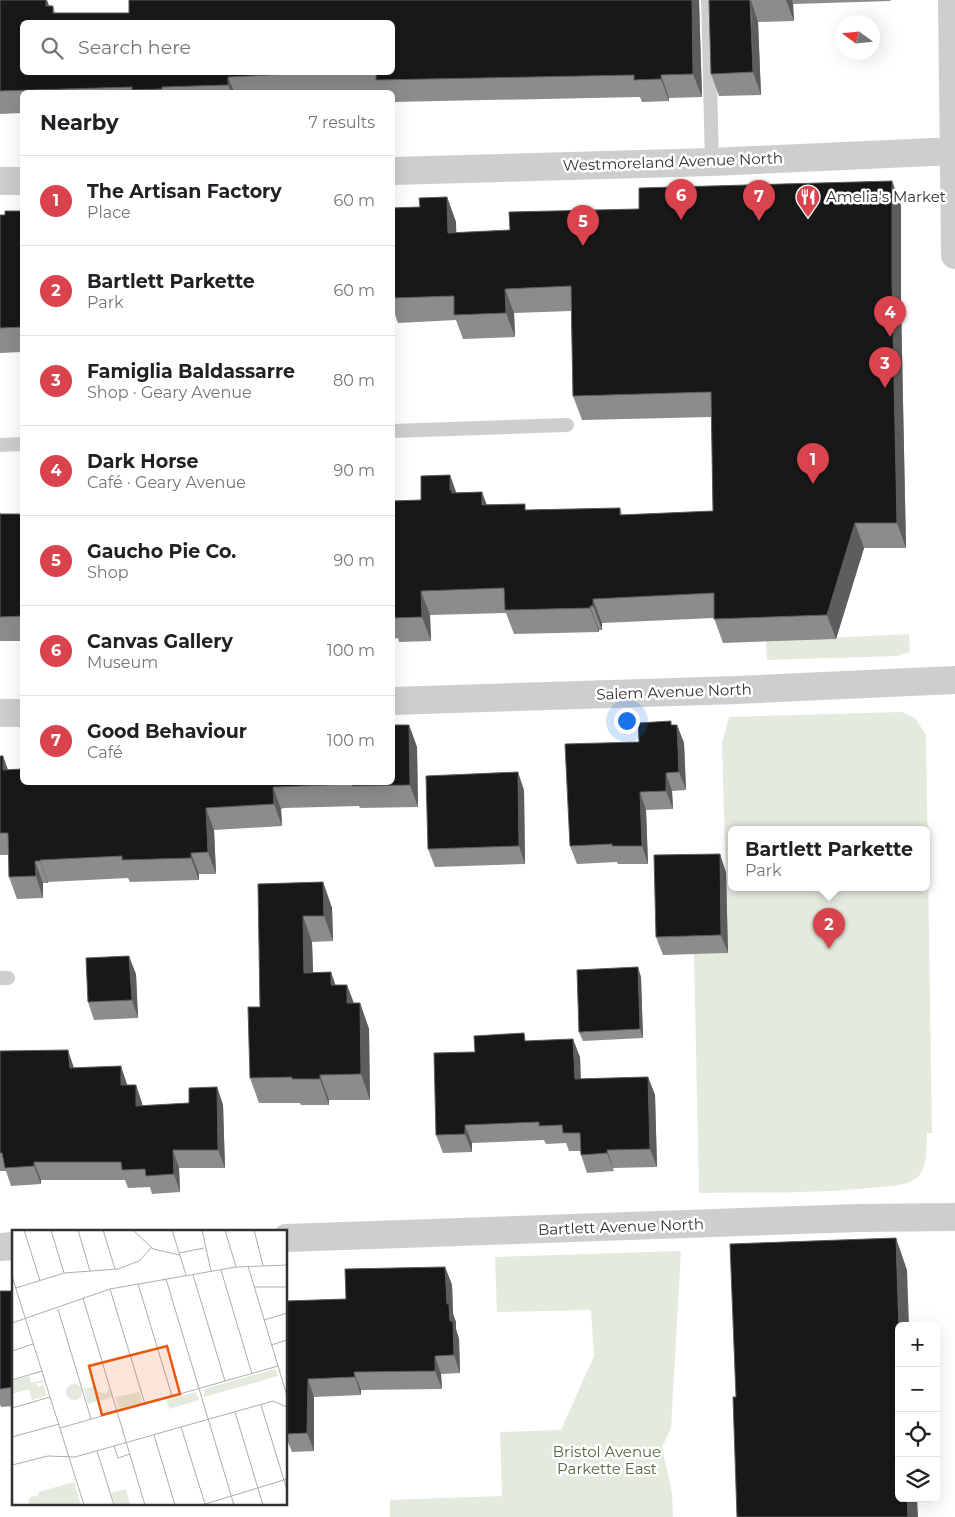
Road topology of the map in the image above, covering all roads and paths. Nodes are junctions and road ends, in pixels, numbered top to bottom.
1 (708, 0) edge
2 (952, 0) edge
3 (954, 151) junction
4 (712, 162) junction
5 (395, 171) edge
6 (0, 181) edge
7 (20, 181) edge
8 (955, 256) edge
9 (567, 425) dead end
10 (395, 431) edge
11 (20, 444) edge
12 (0, 445) edge
13 (955, 680) edge
14 (395, 701) edge
15 (20, 713) edge
16 (0, 714) edge
17 (955, 1217) edge
18 (288, 1238) edge

1 - 4 lane
2 - 3 street
3 - 4 street, Westmoreland Avenue North
3 - 8 street
4 - 5 street, Westmoreland Avenue North
6 - 7 street
9 - 10 lane
11 - 12 lane
13 - 14 street, Salem Avenue North
15 - 16 street
17 - 18 street, Bartlett Avenue North

